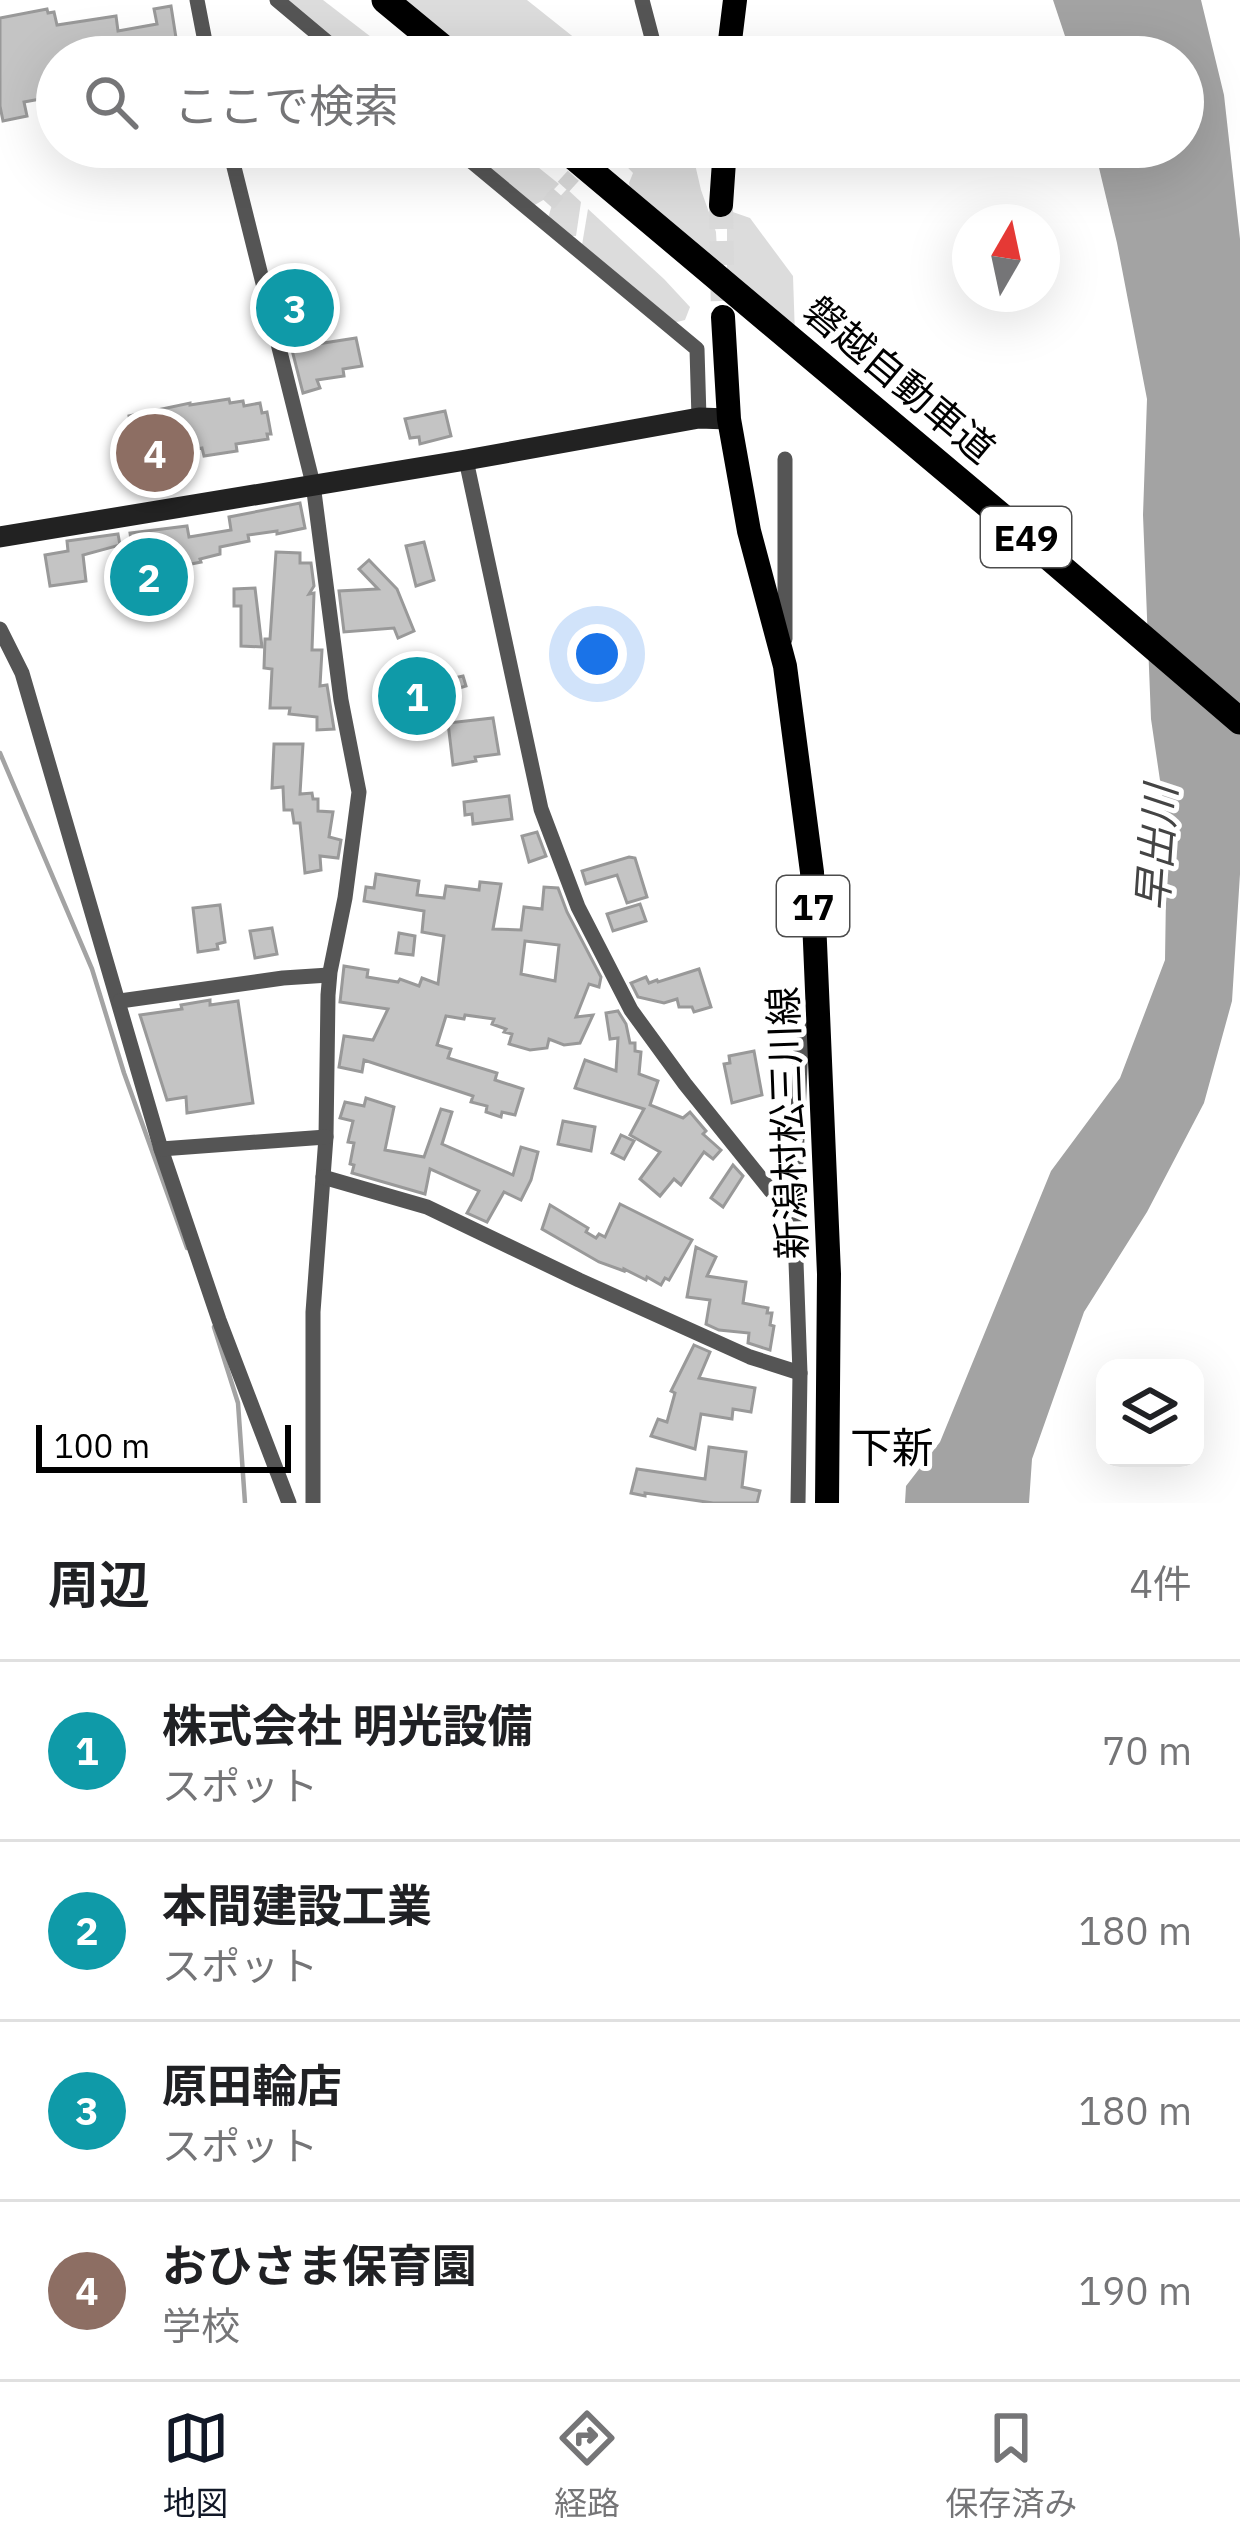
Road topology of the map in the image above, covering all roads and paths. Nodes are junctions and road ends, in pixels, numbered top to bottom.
1 (196, 0) edge
2 (277, 0) edge
3 (385, 0) edge
4 (642, 0) edge
5 (735, 0) edge
6 (204, 36) edge
7 (320, 36) edge
8 (429, 36) edge
9 (651, 36) edge
10 (731, 36) edge
11 (234, 168) edge
12 (484, 168) edge
13 (587, 168) edge
14 (723, 168) edge
15 (722, 205) tunnel mouth
16 (723, 317) tunnel mouth
17 (699, 418) junction
18 (729, 419) junction
19 (785, 459) dead end
20 (466, 460) junction
21 (313, 484) junction
22 (0, 537) edge
23 (0, 628) edge
24 (785, 666) junction
25 (1240, 721) edge
26 (329, 975) junction
27 (119, 1001) junction
28 (818, 1018) junction
29 (326, 1137) junction
30 (161, 1149) junction
31 (323, 1177) junction
32 (794, 1206) junction
33 (800, 1373) junction
34 (289, 1503) edge
35 (314, 1503) edge
36 (798, 1503) edge
37 (827, 1503) edge

1 - 6 street
2 - 7 street
3 - 8 highway
4 - 9 street
5 - 10 main road
11 - 21 street
12 - 17 street
13 - 25 highway, 磐越自動車道 / E49
14 - 15 main road
16 - 18 main road, 新潟村松三川線 / 17
17 - 18 street
17 - 20 street
18 - 24 main road, 新潟村松三川線 / 17
19 - 24 street
20 - 21 street
20 - 32 street
21 - 22 street
21 - 26 street
23 - 27 street
24 - 28 main road, 新潟村松三川線 / 17
26 - 27 street
26 - 29 street
27 - 30 street
28 - 32 street
28 - 37 main road, 新潟村松三川線 / 17
29 - 30 street
29 - 31 street
30 - 34 street
31 - 33 street
31 - 35 street
32 - 33 street
33 - 36 street

